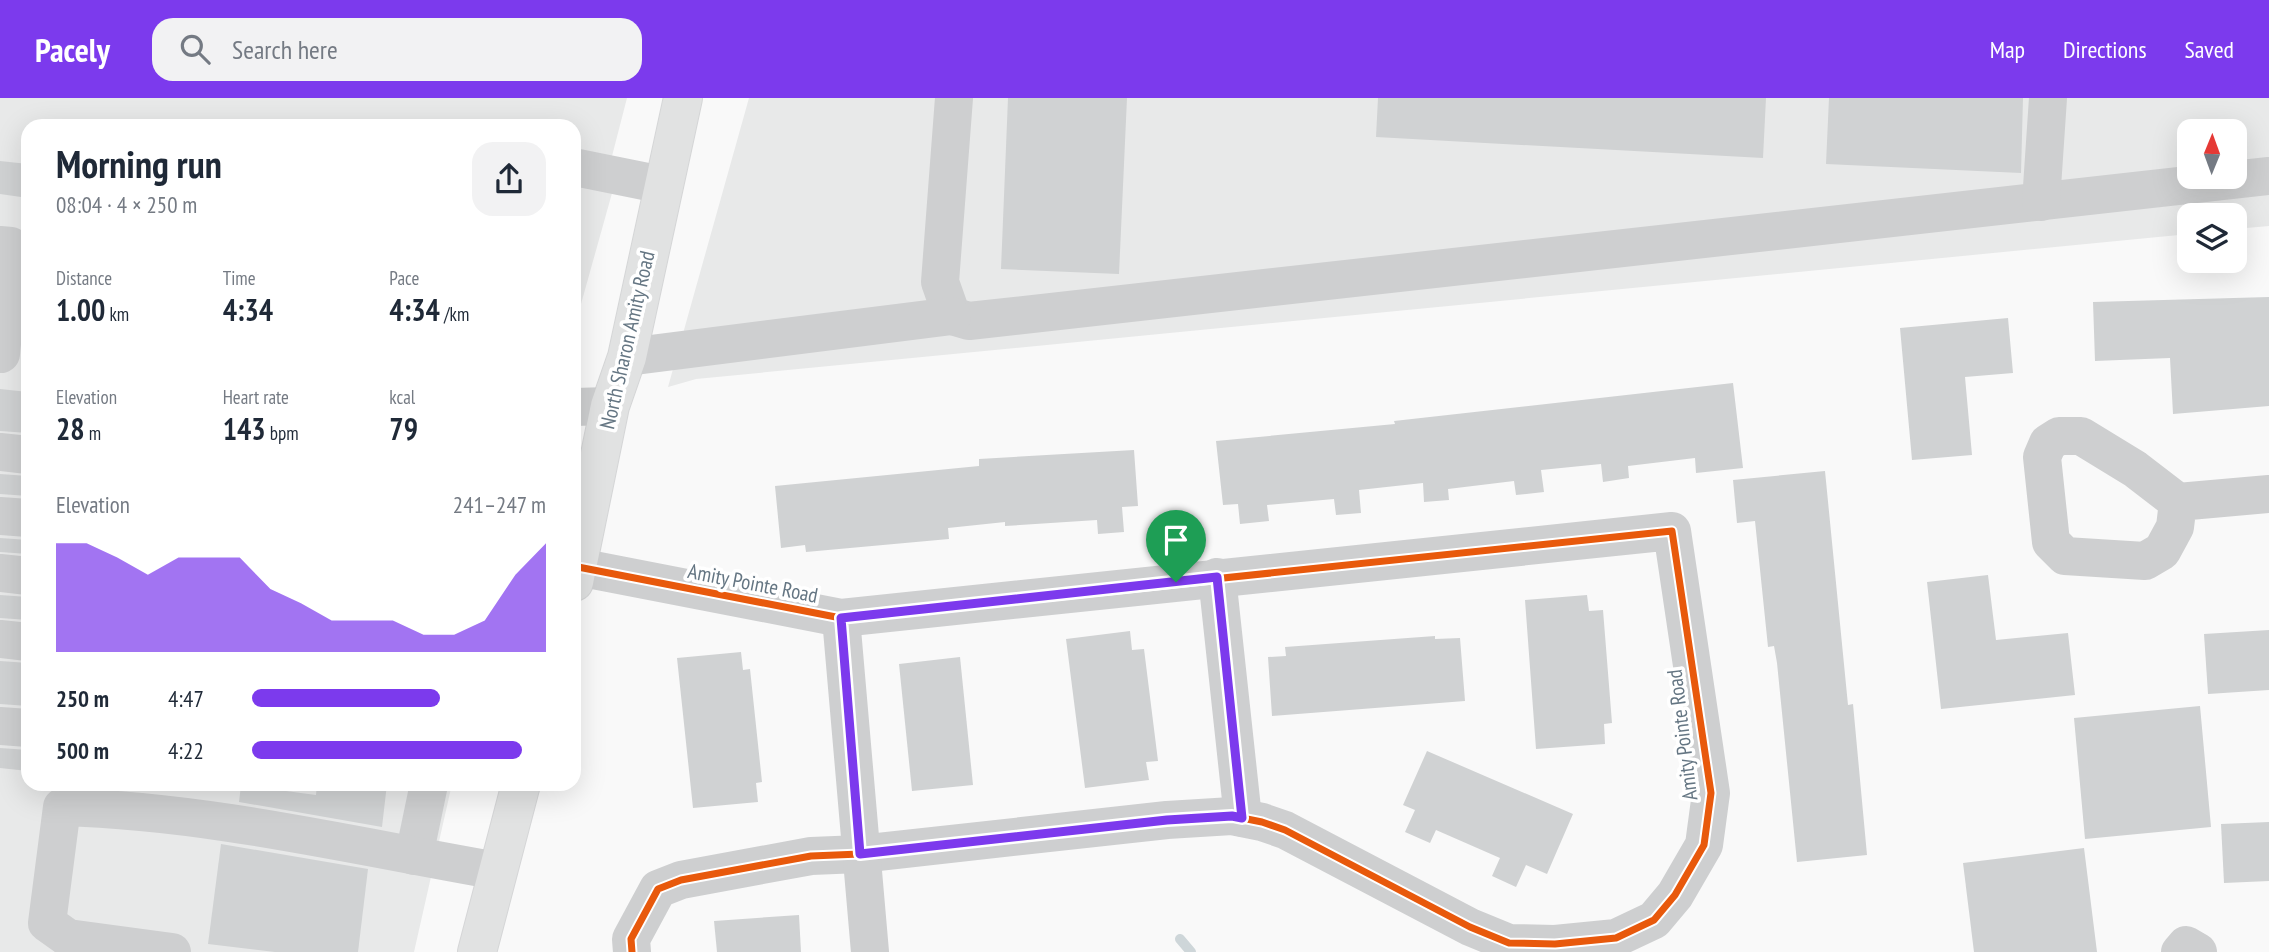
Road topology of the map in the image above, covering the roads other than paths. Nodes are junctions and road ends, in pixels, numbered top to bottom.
1 (683, 98) edge
2 (954, 98) edge
3 (2048, 98) edge
4 (581, 168) edge
5 (2269, 176) edge
6 (663, 185) junction
7 (2042, 202) junction
8 (0, 245) edge
9 (952, 316) junction
10 (10, 356) edge
11 (627, 357) junction
12 (592, 406) edge
13 (0, 452) edge
14 (21, 454) edge
15 (2269, 494) edge
16 (2178, 502) dead end
17 (581, 515) edge
18 (0, 516) edge
19 (21, 518) edge
20 (0, 573) edge
21 (21, 575) edge
22 (581, 575) edge
23 (1217, 577) junction
24 (841, 618) junction
25 (0, 639) edge
26 (21, 641) edge
27 (0, 726) edge
28 (21, 728) edge
29 (428, 791) edge
30 (519, 791) edge
31 (1242, 818) junction
32 (860, 854) junction
33 (414, 856) junction
34 (498, 871) junction
35 (172, 952) edge
36 (477, 952) edge
37 (632, 952) edge
38 (870, 952) edge
39 (2180, 952) edge
40 (2198, 952) edge

1 - 6 main road, North Sharon Amity Road
2 - 9 street
3 - 7 street
4 - 6 street
5 - 7 street
6 - 11 main road, North Sharon Amity Road
7 - 9 street
8 - 10 street
9 - 11 street
11 - 12 main road, North Sharon Amity Road
12 - 17 main road, North Sharon Amity Road
13 - 14 street
15 - 16 street
18 - 19 street
20 - 21 street
22 - 24 street, Amity Pointe Road
23 - 24 street, Amity Pointe Road
23 - 31 street
23 - 31 street, Amity Pointe Road
24 - 32 street
25 - 26 street
27 - 28 street
29 - 33 street
30 - 34 main road
31 - 32 street, Amity Pointe Road
32 - 37 street, Amity Pointe Road
32 - 38 street
33 - 34 street
33 - 35 street
34 - 36 main road
39 - 40 street

